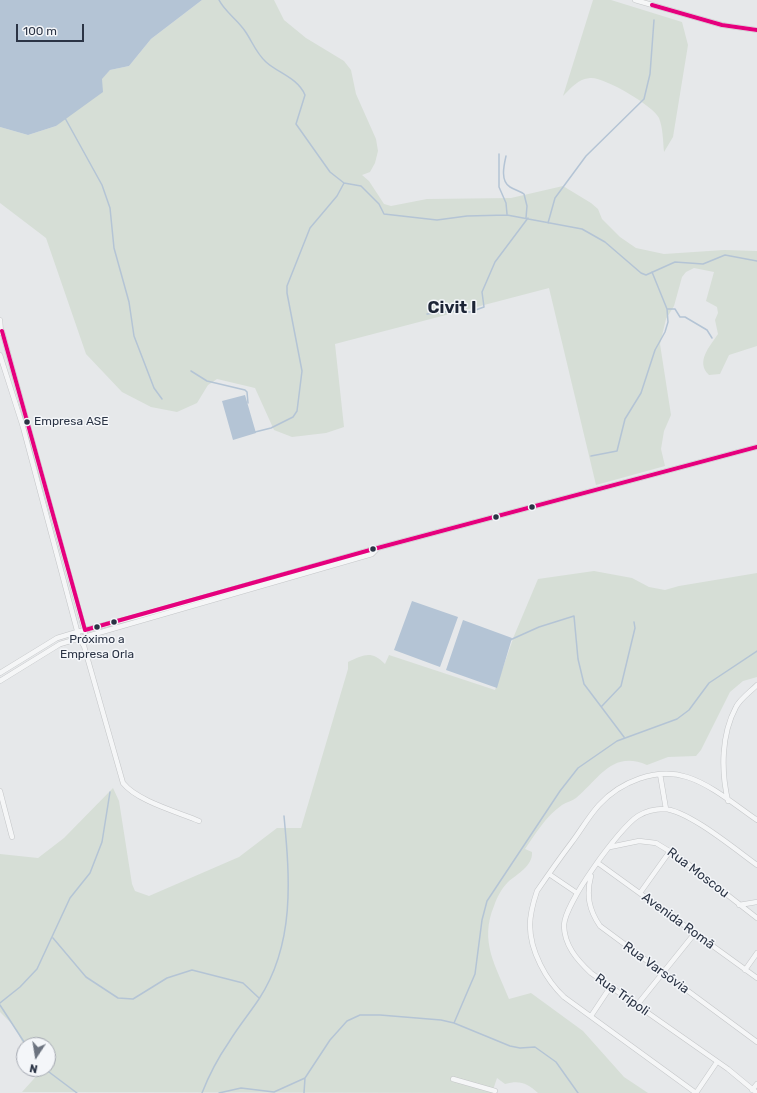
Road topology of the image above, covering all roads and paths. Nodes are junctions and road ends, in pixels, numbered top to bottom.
1 (635, 0) edge
2 (757, 30) edge
3 (0, 320) edge
4 (1, 333) edge
5 (0, 355) edge
6 (757, 447) edge
7 (53, 517) junction
8 (48, 520) junction
9 (377, 549) junction
10 (85, 630) junction
11 (78, 632) junction
12 (86, 636) junction
13 (79, 638) junction
14 (84, 646) junction
15 (0, 673) edge
16 (0, 681) edge
17 (757, 685) edge
18 (660, 774) junction
19 (0, 791) edge
20 (728, 801) junction
21 (666, 809) junction
22 (757, 820) edge
23 (199, 821) dead end
24 (12, 837) dead end
25 (610, 847) junction
26 (670, 851) junction
27 (598, 863) junction
28 (757, 865) edge
29 (549, 874) junction
30 (591, 874) junction
31 (577, 893) junction
32 (640, 893) junction
33 (757, 902) edge
34 (739, 905) junction
35 (757, 918) edge
36 (695, 933) junction
37 (757, 953) edge
38 (745, 970) junction
39 (664, 973) junction
40 (757, 978) edge
41 (611, 986) junction
42 (637, 1005) junction
43 (591, 1016) junction
44 (757, 1042) edge
45 (717, 1062) junction
46 (453, 1079) dead end
47 (757, 1084) edge
48 (752, 1090) junction
49 (495, 1091) edge
50 (696, 1093) edge
51 (757, 1093) edge

1 - 2 street
3 - 4 street
4 - 7 street
5 - 8 street
6 - 9 street
7 - 8 street
7 - 10 street
8 - 11 street
9 - 10 street
9 - 12 street
10 - 11 street
10 - 12 street
11 - 13 street
11 - 15 street
12 - 13 street
12 - 14 street
13 - 14 street
13 - 16 street
14 - 23 street
17 - 20 street
18 - 20 street
18 - 21 street
18 - 29 street
19 - 24 street
20 - 22 street
21 - 25 street, Rua Trípoli
21 - 28 street
25 - 26 street, Rua Moscou
25 - 27 street, Rua Trípoli
26 - 32 street
26 - 34 street, Rua Moscou
27 - 30 street, Rua Trípoli
27 - 32 street, Avenida Romã
29 - 31 street
29 - 43 street
30 - 31 street, Rua Trípoli
30 - 39 street, Rua Varsóvia
31 - 41 street, Rua Trípoli
32 - 36 street, Avenida Romã
33 - 34 street
34 - 35 street, Rua Moscou
36 - 38 street, Avenida Romã
36 - 39 street
37 - 38 street
38 - 40 street, Avenida Romã
39 - 42 street
39 - 44 street, Rua Varsóvia
41 - 42 street, Rua Trípoli
41 - 43 street
42 - 45 street, Rua Trípoli
43 - 50 street
45 - 48 street, Rua Trípoli
45 - 50 street
46 - 49 street
47 - 48 street
48 - 51 street, Rua Trípoli

